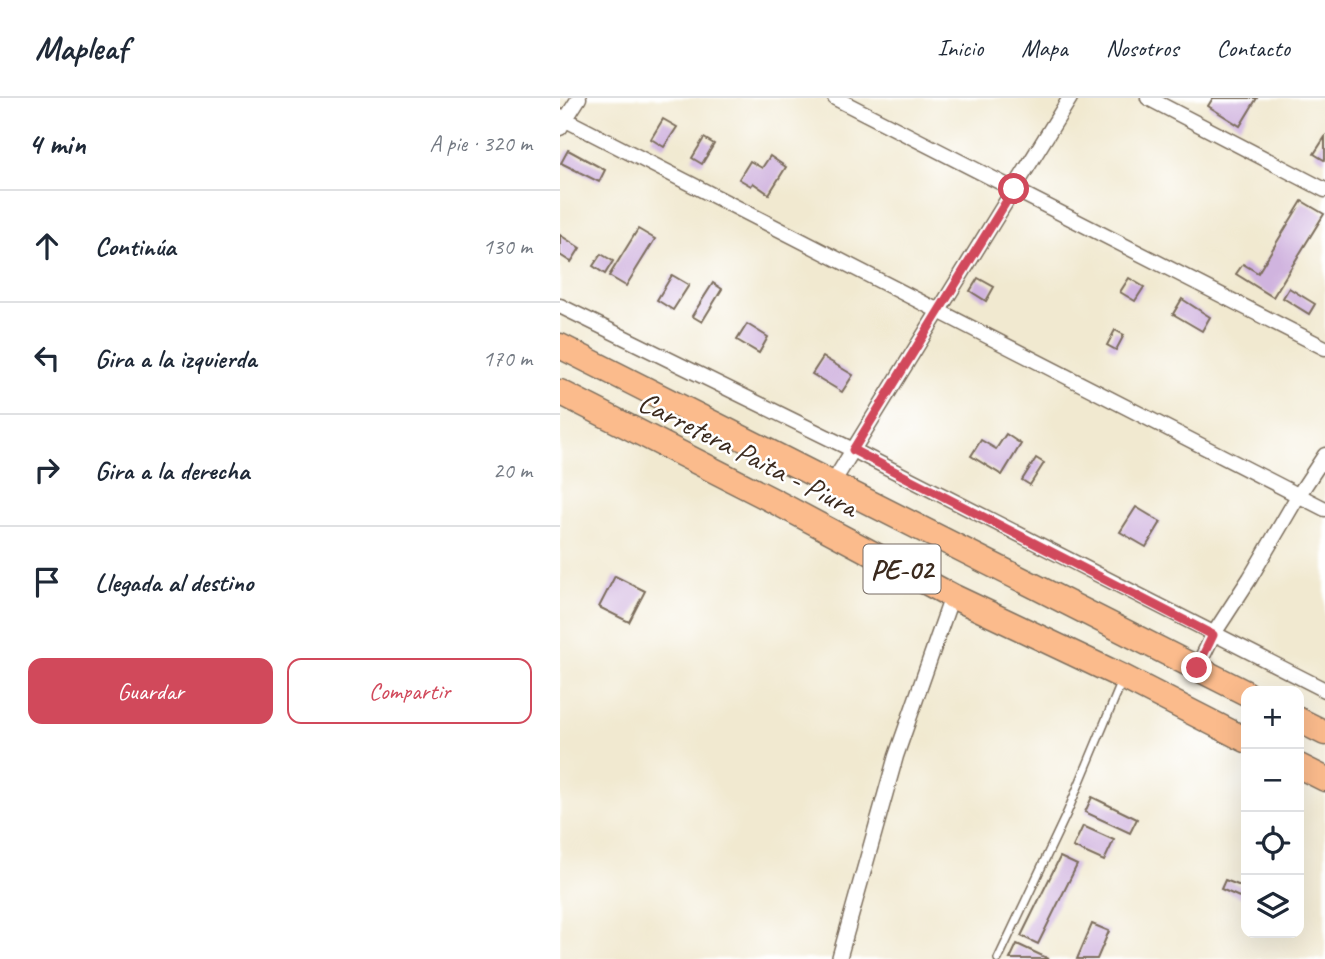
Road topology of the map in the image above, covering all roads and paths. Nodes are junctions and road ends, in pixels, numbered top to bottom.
1 (579, 98) edge
2 (835, 98) edge
3 (1070, 98) edge
4 (1149, 98) edge
5 (562, 122) edge
6 (1014, 189) junction
7 (1325, 190) edge
8 (560, 306) edge
9 (939, 310) junction
10 (560, 346) edge
11 (1325, 348) edge
12 (560, 392) edge
13 (853, 450) junction
14 (1325, 455) edge
15 (832, 484) junction
16 (1298, 496) junction
17 (1325, 509) edge
18 (952, 596) junction
19 (1213, 635) junction
20 (1197, 668) junction
21 (1124, 677) junction
22 (1241, 690) edge
23 (1325, 690) edge
24 (1304, 722) edge
25 (1325, 733) edge
26 (1241, 737) edge
27 (1304, 768) edge
28 (1325, 779) edge
29 (839, 959) edge
30 (998, 959) edge

1 - 5 street
2 - 6 street
3 - 6 street
4 - 7 street
5 - 9 street
6 - 9 street
6 - 11 street
8 - 13 street
9 - 13 street
9 - 16 street
10 - 15 highway, Carretera Paita - Piura / PE-02
12 - 18 highway, Carretera Paita - Piura / PE-02
13 - 15 street
13 - 19 street
14 - 16 street
15 - 20 highway, Carretera Paita - Piura / PE-02
16 - 17 street
16 - 19 street
18 - 21 highway, Carretera Paita - Piura / PE-02
18 - 29 street
19 - 20 street
19 - 23 street
20 - 22 highway, Carretera Paita - Piura / PE-02
21 - 26 highway, Carretera Paita - Piura / PE-02
21 - 30 lane
24 - 25 highway
27 - 28 highway

